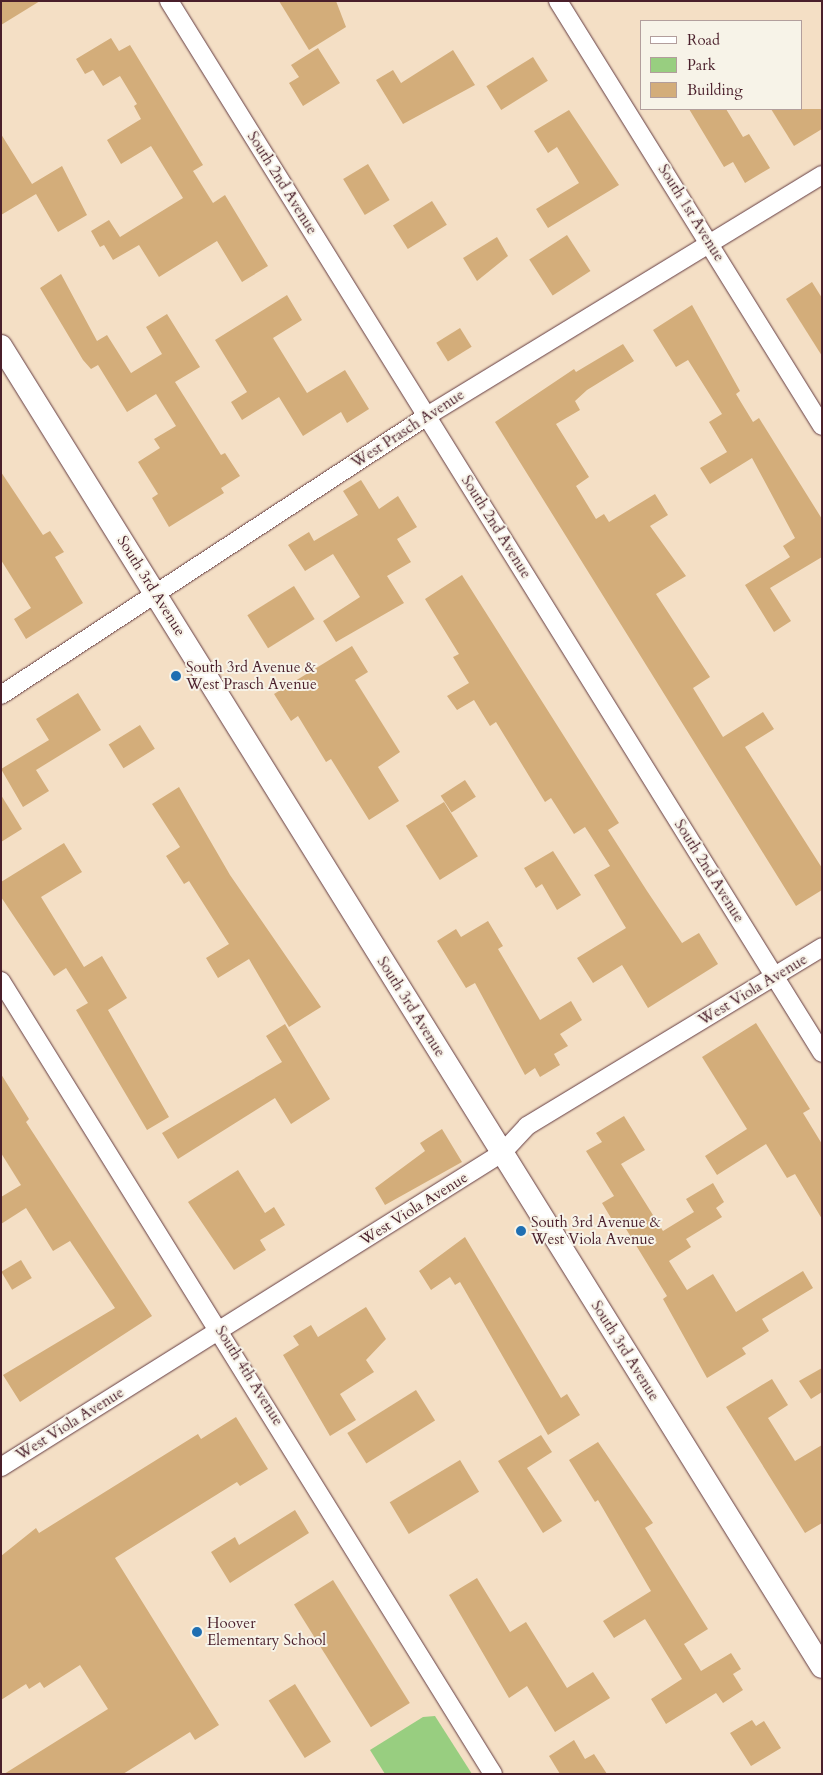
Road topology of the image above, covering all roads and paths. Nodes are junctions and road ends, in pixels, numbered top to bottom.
1 (169, 1) edge
2 (558, 1) edge
3 (822, 175) edge
4 (710, 243) junction
5 (1, 346) edge
6 (427, 416) junction
7 (822, 426) edge
8 (156, 593) junction
9 (1, 695) edge
10 (822, 947) edge
11 (774, 977) junction
12 (1, 981) edge
13 (822, 1053) edge
14 (502, 1154) junction
15 (221, 1331) junction
16 (1, 1467) edge
17 (822, 1667) edge
18 (493, 1774) edge

1 - 6 street, South 2nd Avenue
2 - 4 street, South 1st Avenue
3 - 4 street, West Prasch Avenue
4 - 6 street, West Prasch Avenue
4 - 7 street, South 1st Avenue
5 - 8 street, South 3rd Avenue
6 - 8 street, West Prasch Avenue
6 - 11 street, South 2nd Avenue
8 - 9 street, West Prasch Avenue
8 - 14 street, South 3rd Avenue
10 - 11 street, West Viola Avenue
11 - 13 street, South 2nd Avenue
11 - 14 street, West Viola Avenue
12 - 15 street, South 4th Avenue
14 - 15 street, West Viola Avenue
14 - 17 street, South 3rd Avenue
15 - 16 street, West Viola Avenue
15 - 18 street, South 4th Avenue

